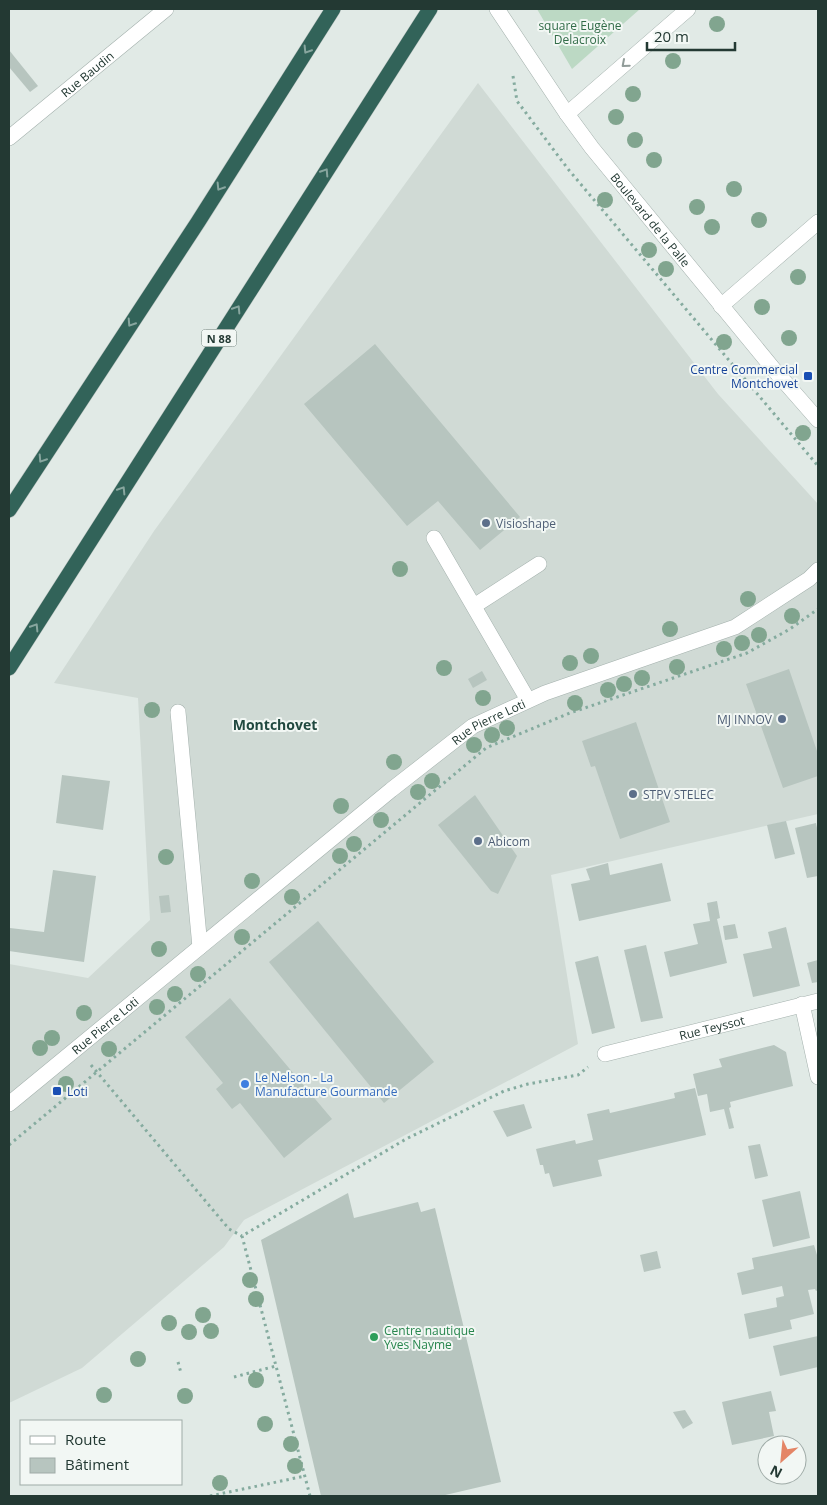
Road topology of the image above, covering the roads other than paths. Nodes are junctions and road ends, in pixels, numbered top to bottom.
1 (166, 9) edge
2 (333, 9) edge
3 (430, 9) edge
4 (497, 9) edge
5 (688, 9) edge
6 (566, 114) junction
7 (9, 138) edge
8 (818, 222) edge
9 (721, 306) junction
10 (818, 420) edge
11 (9, 510) edge
12 (434, 538) dead end
13 (539, 564) dead end
14 (818, 570) edge
15 (474, 606) junction
16 (9, 668) edge
17 (528, 700) junction
18 (178, 712) dead end
19 (200, 947) junction
20 (818, 1001) edge
21 (802, 1004) junction
22 (605, 1054) dead end
23 (818, 1077) edge
24 (9, 1104) edge

1 - 7 street, Rue Baudin
2 -> 11 highway
16 -> 3 highway, N 88
4 - 6 street, Boulevard de la Palle
5 -> 6 street
6 - 9 street, Boulevard de la Palle
8 - 9 street
9 - 10 street, Boulevard de la Palle
12 - 15 street
13 - 15 street
14 - 17 street, Rue Pierre Loti
15 - 17 street
17 - 19 street, Rue Pierre Loti
18 - 19 street
19 - 24 street, Rue Pierre Loti
20 - 21 street, Rue Teyssot
21 - 22 street, Rue Teyssot
21 - 23 street

